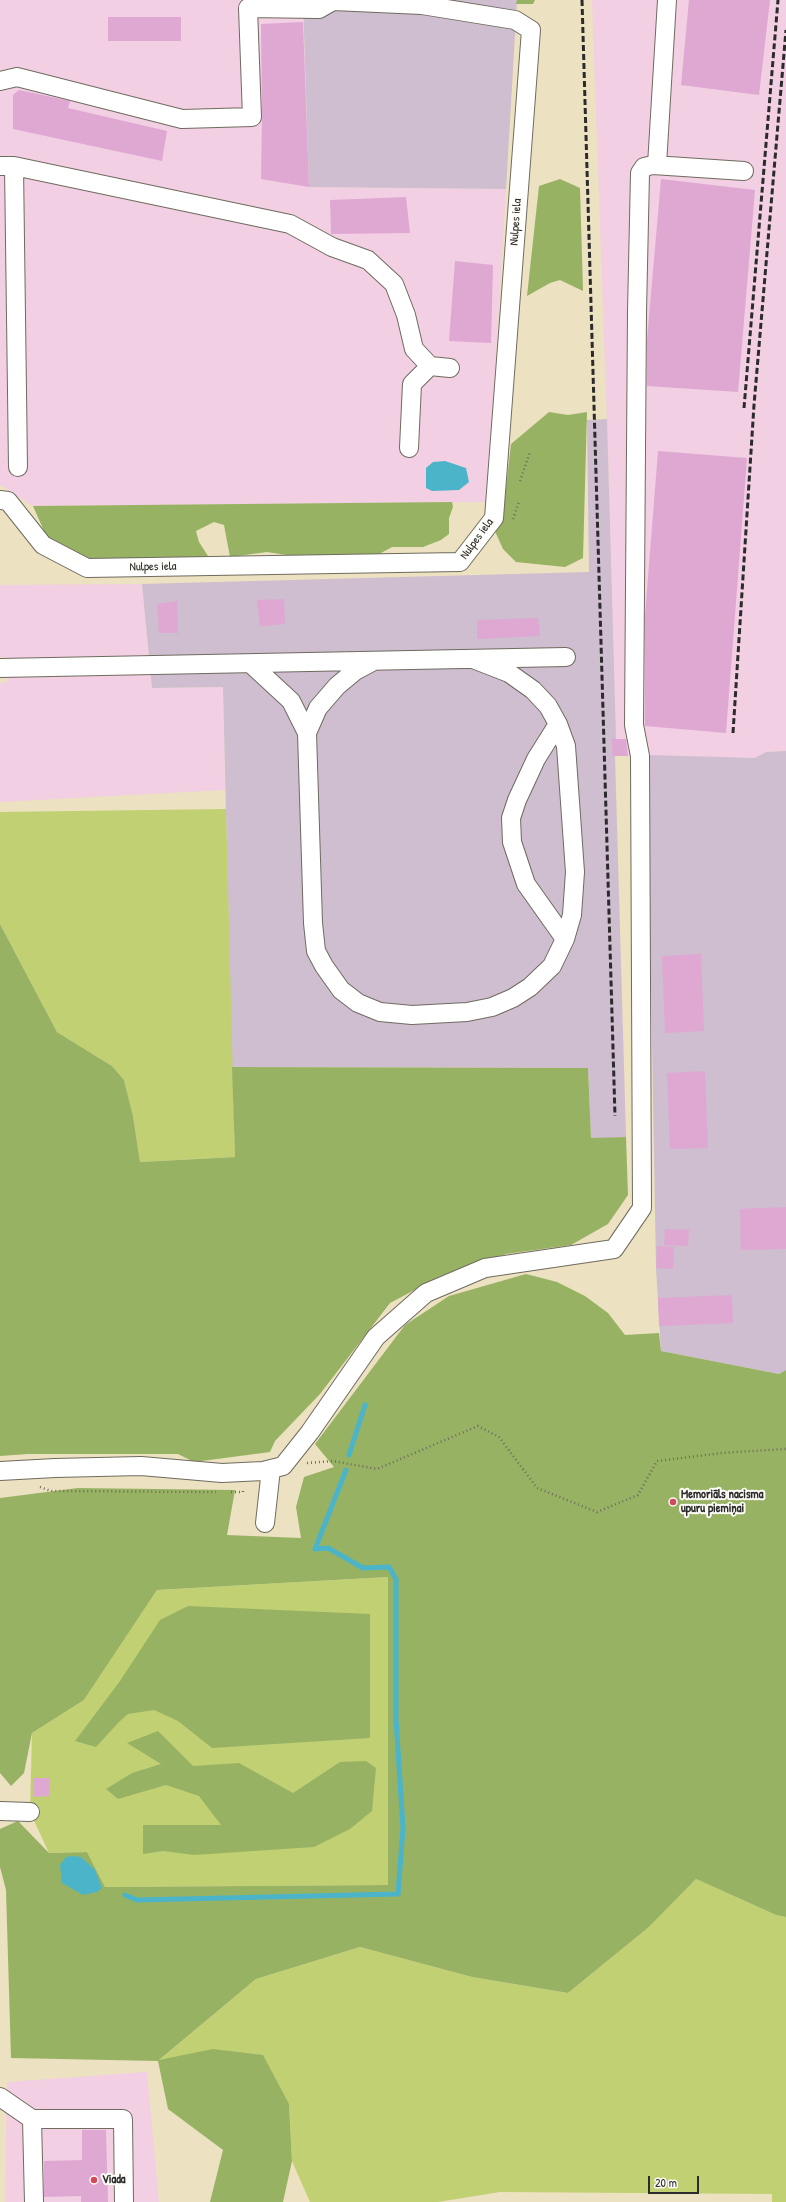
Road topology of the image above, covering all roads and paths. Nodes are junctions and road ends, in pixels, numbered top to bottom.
1 (667, 0) edge
2 (422, 2) edge
3 (0, 80) edge
4 (7, 166) edge
5 (657, 166) junction
6 (744, 171) dead end
7 (430, 366) junction
8 (450, 368) dead end
9 (409, 448) dead end
10 (530, 452) dead end
11 (18, 467) dead end
12 (520, 481) dead end
13 (0, 500) edge
14 (519, 502) dead end
15 (511, 524) dead end
16 (566, 657) dead end
17 (473, 659) junction
18 (374, 661) junction
19 (252, 664) junction
20 (0, 668) edge
21 (558, 724) junction
22 (307, 733) junction
23 (565, 939) junction
24 (786, 1449) edge
25 (277, 1468) junction
26 (0, 1471) edge
27 (245, 1472) junction
28 (38, 1486) dead end
29 (220, 1492) dead end
30 (228, 1492) dead end
31 (266, 1523) dead end
32 (0, 1811) edge
33 (30, 1812) dead end
34 (0, 2097) edge
35 (32, 2120) junction
36 (34, 2202) edge
37 (124, 2202) edge

1 - 5 street
2 - 3 street
2 - 13 street, Nulpes iela
4 - 7 street
4 - 11 street
5 - 6 street
5 - 25 street
7 - 8 street
7 - 9 street
10 - 12 path
14 - 15 path
16 - 17 street
17 - 18 street
17 - 21 street
18 - 19 street
18 - 22 street
19 - 20 street
19 - 22 street
21 - 23 street
21 - 23 street
22 - 23 street
24 - 25 path
25 - 27 street
25 - 31 street
26 - 27 street
27 - 30 path
28 - 29 path
32 - 33 street
34 - 35 street
35 - 36 street
35 - 37 street

